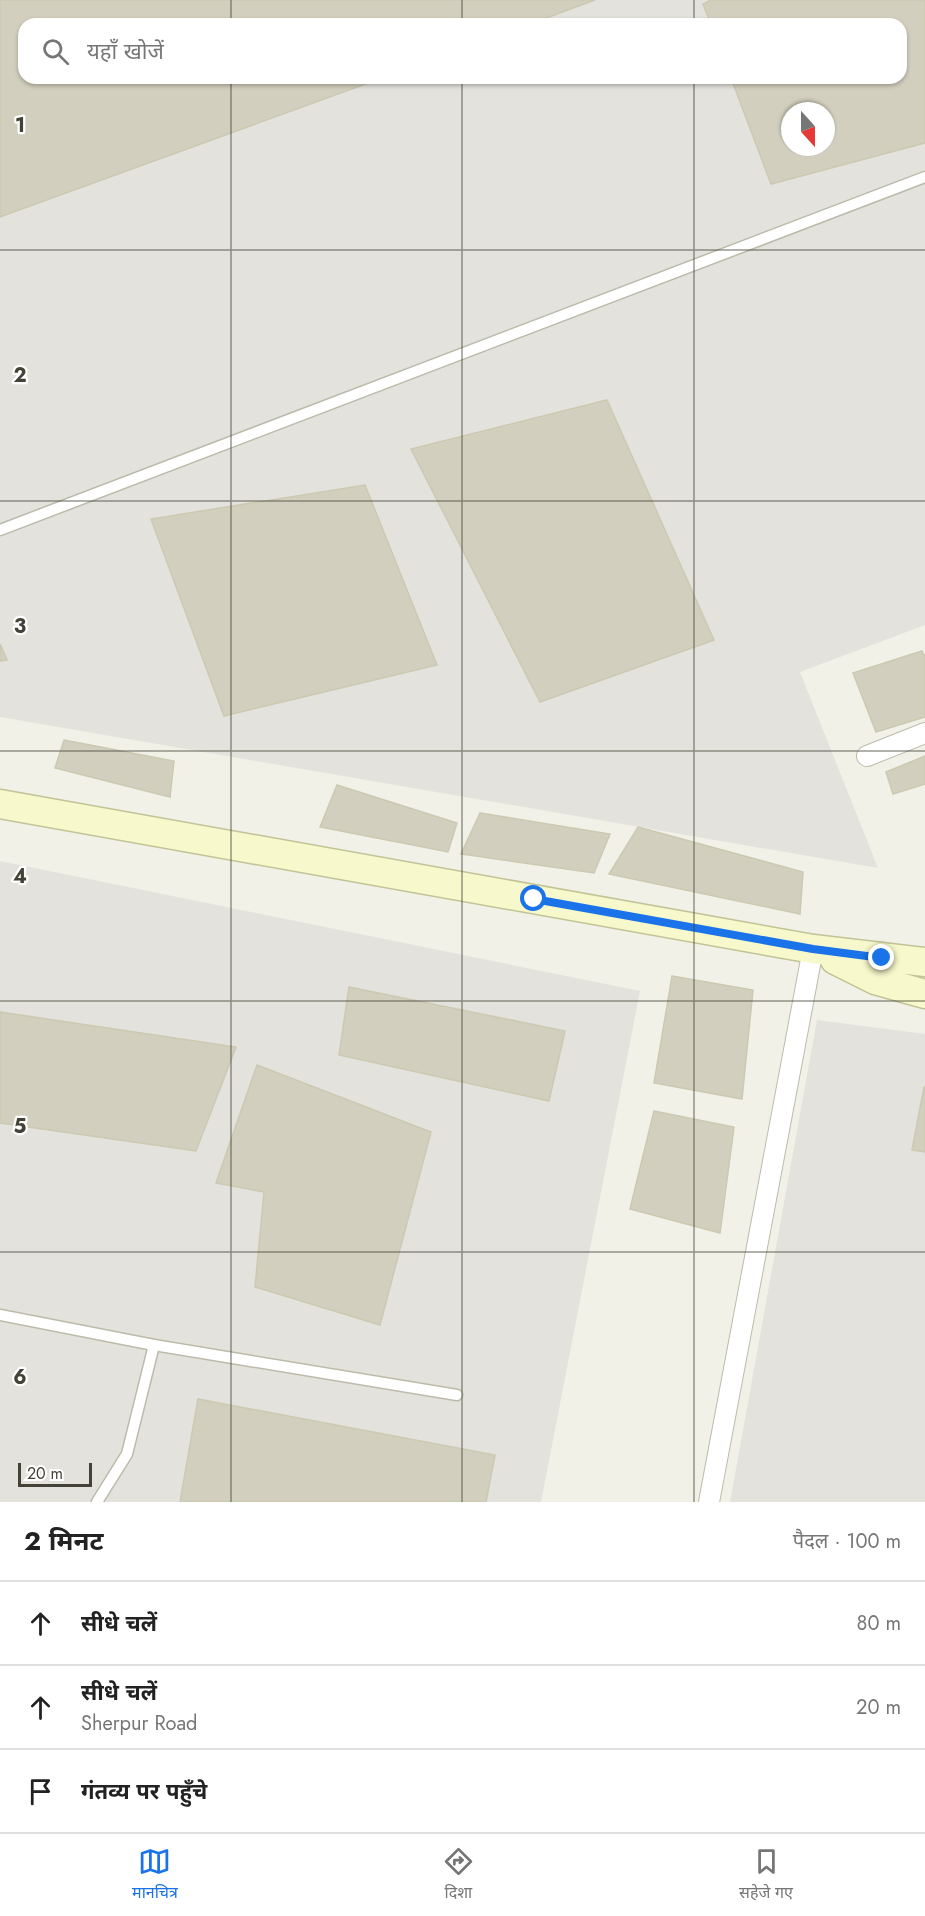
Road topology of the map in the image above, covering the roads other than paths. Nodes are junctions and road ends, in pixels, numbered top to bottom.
1 (925, 177) edge
2 (0, 530) edge
3 (925, 733) edge
4 (867, 756) dead end
5 (0, 804) edge
6 (813, 949) junction
7 (925, 962) edge
8 (925, 994) edge
9 (0, 1315) edge
10 (154, 1345) junction
11 (456, 1395) dead end
12 (97, 1502) edge
13 (709, 1502) edge

1 - 2 lane
3 - 4 street
5 - 6 street
6 - 7 street
6 - 8 street
6 - 13 street
9 - 10 lane
10 - 11 lane
10 - 12 lane

